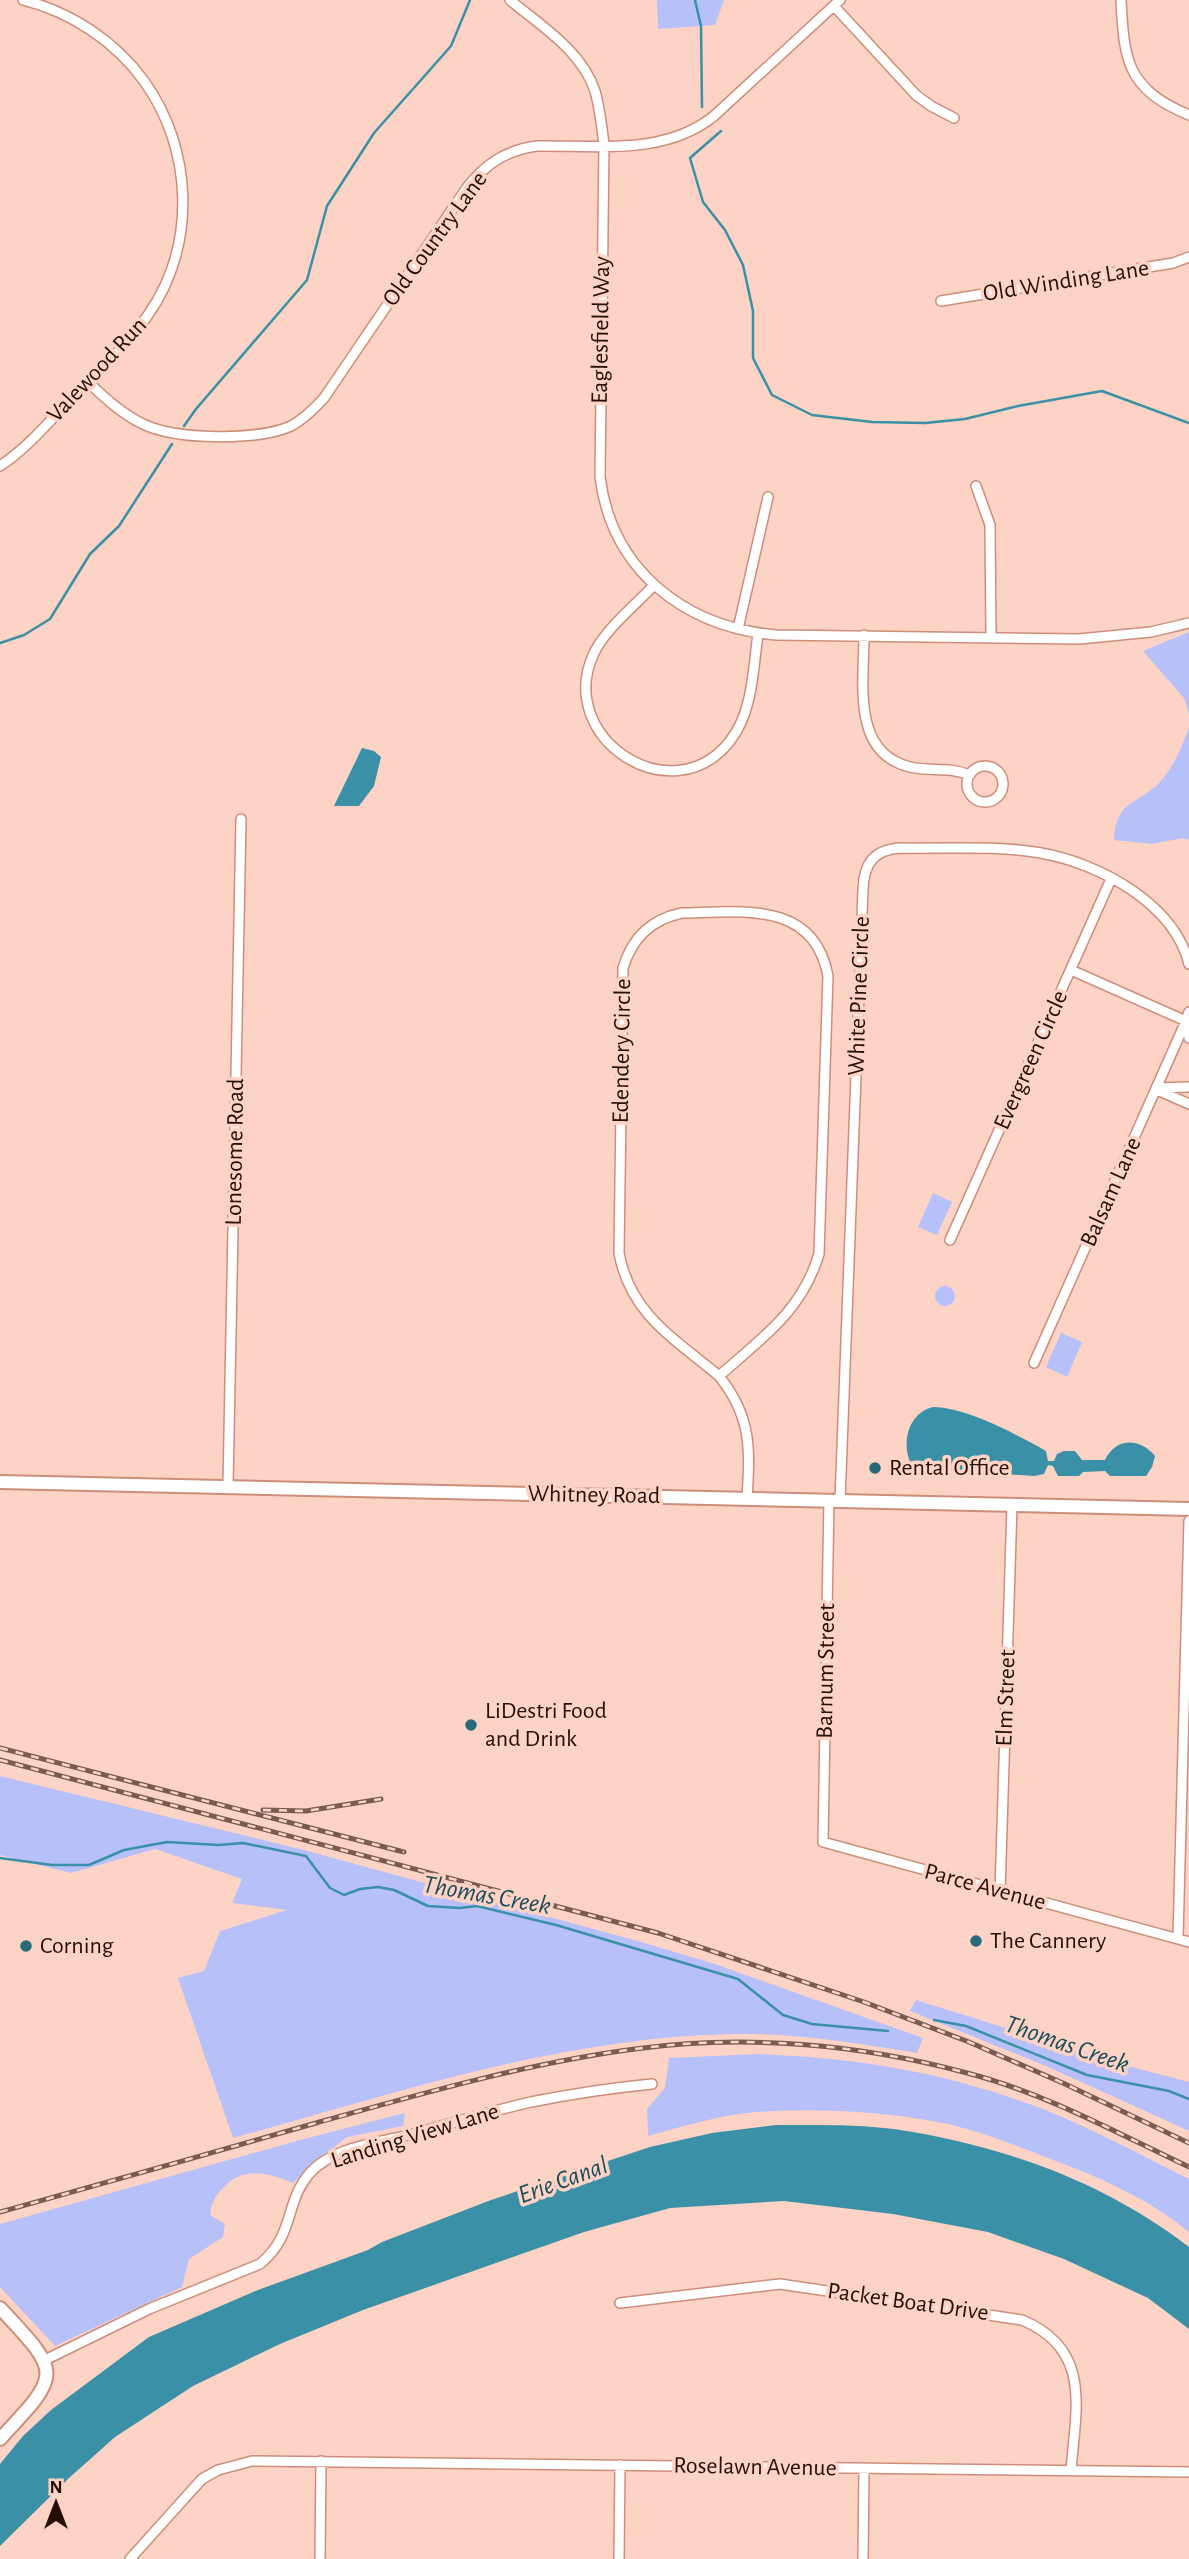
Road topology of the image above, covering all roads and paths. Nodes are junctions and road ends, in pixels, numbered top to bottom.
1 (23, 0) edge
2 (510, 0) edge
3 (1121, 0) edge
4 (837, 3) edge
5 (1189, 115) edge
6 (954, 118) dead end
7 (604, 145) junction
8 (1189, 257) edge
9 (942, 301) dead end
10 (88, 382) junction
11 (0, 466) edge
12 (976, 486) dead end
13 (768, 496) dead end
14 (654, 585) junction
15 (1189, 623) edge
16 (738, 629) junction
17 (758, 634) junction
18 (864, 635) junction
19 (991, 637) junction
20 (970, 775) junction
21 (241, 819) dead end
22 (1111, 879) junction
23 (1189, 964) edge
24 (1071, 970) junction
25 (1188, 1016) edge
26 (1189, 1038) edge
27 (1189, 1087) edge
28 (1157, 1089) junction
29 (1189, 1104) edge
30 (950, 1240) dead end
31 (1034, 1363) dead end
32 (719, 1376) junction
33 (0, 1482) edge
34 (228, 1485) junction
35 (747, 1499) junction
36 (835, 1501) junction
37 (1012, 1505) junction
38 (1189, 1509) edge
39 (1189, 1521) edge
40 (1188, 1640) edge
41 (1185, 1775) edge
42 (823, 1842) joint
43 (1000, 1892) junction
44 (1178, 1938) junction
45 (1189, 1942) edge
46 (652, 2084) dead end
47 (620, 2303) dead end
48 (0, 2308) edge
49 (45, 2360) junction
50 (0, 2439) edge
51 (321, 2461) junction
52 (620, 2465) junction
53 (864, 2468) junction
54 (1071, 2470) junction
55 (1189, 2472) edge
56 (130, 2559) edge
57 (320, 2559) edge
58 (619, 2559) edge
59 (863, 2559) edge

1 - 10 street, Valewood Run
2 - 7 street, Eaglesfield Way
3 - 5 street
4 - 6 street
4 - 7 street, Old Country Lane
7 - 10 street, Old Country Lane
7 - 14 street, Eaglesfield Way
8 - 9 street, Old Winding Lane
10 - 11 street, Valewood Run
12 - 19 street
13 - 16 street
14 - 16 street, Eaglesfield Way
14 - 17 street
15 - 19 street, Eaglesfield Way
16 - 17 street, Eaglesfield Way
17 - 18 street, Eaglesfield Way
18 - 19 street, Eaglesfield Way
18 - 20 street
20 - 20 street
21 - 34 street, Lonesome Road
22 - 23 street, White Pine Circle
22 - 24 street, Evergreen Circle
22 - 36 street, White Pine Circle
24 - 25 street
24 - 30 street, Evergreen Circle
25 - 26 street
25 - 28 street, Balsam Lane
27 - 28 street
28 - 29 street
28 - 31 street, Balsam Lane
32 - 32 street, Edendery Circle
32 - 35 street, Edendery Circle
33 - 34 main road, Whitney Road
34 - 35 main road, Whitney Road
35 - 36 main road, Whitney Road
36 - 37 main road, Whitney Road
36 - 42 street, Barnum Street
37 - 38 main road, Whitney Road
37 - 43 street, Elm Street
39 - 40 street
40 - 41 street
41 - 44 street
42 - 43 street, Parce Avenue
43 - 44 street, Parce Avenue
44 - 45 street, Parce Avenue
46 - 49 street, Landing View Lane
47 - 54 street, Packet Boat Drive
48 - 49 main road
49 - 50 main road
51 - 52 street, Roselawn Avenue
51 - 56 street, Roselawn Avenue
51 - 57 street
52 - 53 street, Roselawn Avenue
52 - 58 street
53 - 54 street, Roselawn Avenue
53 - 59 street
54 - 55 street, Roselawn Avenue

